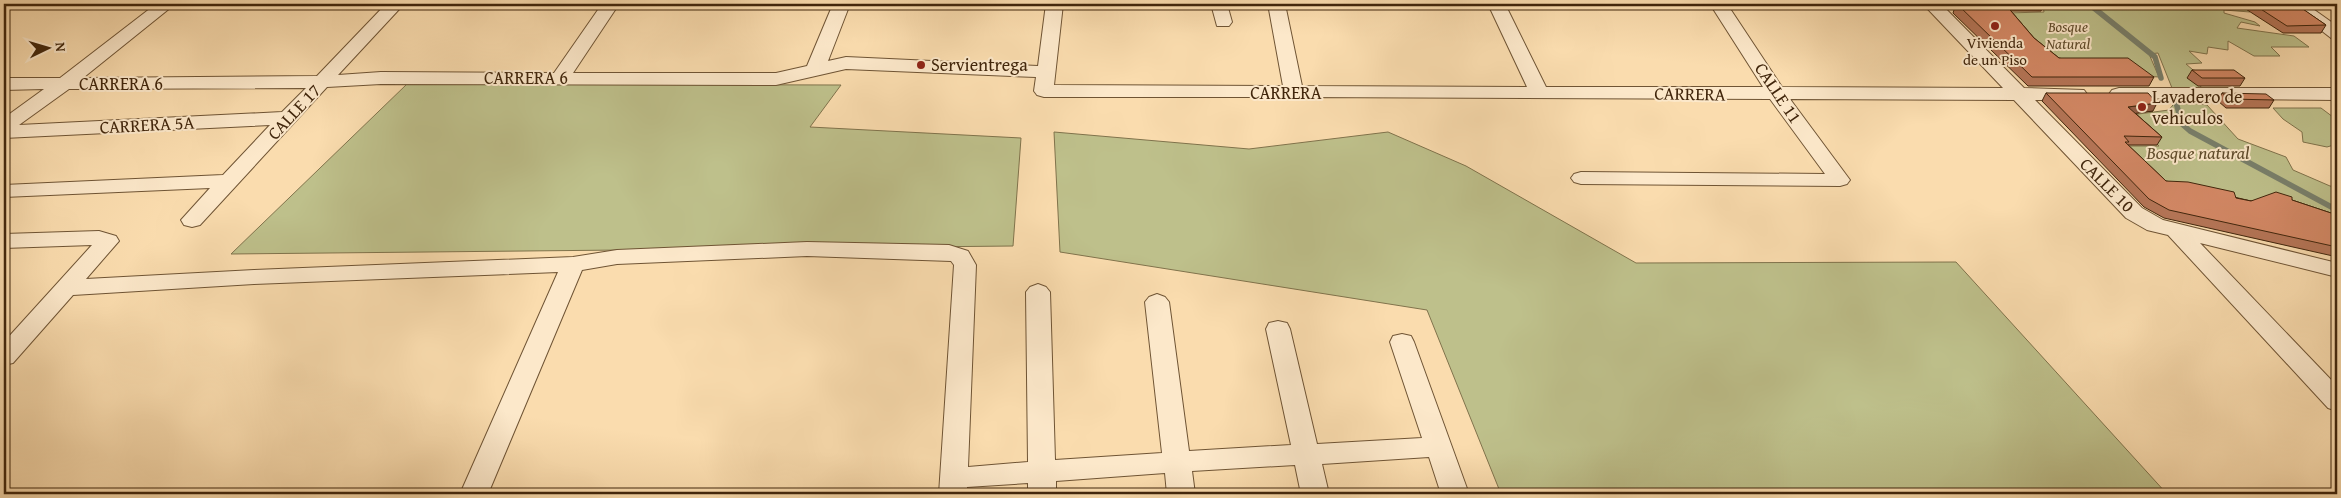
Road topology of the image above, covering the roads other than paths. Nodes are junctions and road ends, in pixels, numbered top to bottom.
1 (166, 4) edge
2 (395, 4) edge
3 (610, 4) edge
4 (841, 4) edge
5 (1055, 4) edge
6 (1219, 4) edge
7 (1277, 4) edge
8 (1497, 4) edge
9 (1719, 4) edge
10 (1932, 4) edge
11 (2294, 4) edge
12 (1222, 22) dead end
13 (2337, 34) edge
14 (816, 68) junction
15 (1044, 72) junction
16 (560, 78) junction
17 (322, 82) junction
18 (4, 84) edge
19 (64, 84) junction
20 (1539, 92) junction
21 (1294, 94) junction
22 (1776, 94) junction
23 (2021, 94) junction
24 (2337, 94) edge
25 (290, 118) junction
26 (4, 127) edge
27 (4, 132) edge
28 (1581, 178) dead end
29 (229, 181) junction
30 (4, 191) edge
31 (192, 220) dead end
32 (2176, 231) junction
33 (4, 241) edge
34 (573, 264) junction
35 (2337, 270) edge
36 (65, 288) junction
37 (1038, 292) dead end
38 (1157, 302) dead end
39 (1278, 329) dead end
40 (1402, 342) dead end
41 (4, 357) edge
42 (2337, 402) edge
43 (1438, 447) junction
44 (1306, 455) junction
45 (1177, 462) junction
46 (1041, 484) edge
47 (953, 486) edge
48 (474, 494) edge
49 (1181, 494) edge
50 (1315, 494) edge
51 (1455, 494) edge

1 - 19 street
2 - 17 street, CALLE 17
3 - 16 street
4 - 14 street
5 - 15 street
6 - 12 street
7 - 21 street
8 - 20 street
9 - 22 street, CALLE 11
10 - 23 street, CALLE 10
11 - 13 street
14 - 15 street, CARRERA 6
14 - 16 street, CARRERA 6
15 - 21 street, CARRERA
16 - 17 street, CARRERA 6
17 - 19 street, CARRERA 6
17 - 25 street, CALLE 17
18 - 19 street, CARRERA 6
19 - 26 street
20 - 21 street, CARRERA
20 - 22 street, CARRERA
22 - 23 street, CARRERA
22 - 28 street, CALLE 11
23 - 24 street, CARRERA
23 - 32 street, CALLE 10
25 - 27 street, CARRERA 5A
25 - 29 street, CALLE 17
29 - 30 street
29 - 31 street, CALLE 17
32 - 35 street, CALLE 10
32 - 42 street
33 - 36 street
34 - 36 street
34 - 47 street
34 - 48 street
36 - 41 street
37 - 46 street
38 - 45 street
39 - 44 street
40 - 43 street
43 - 44 street
43 - 51 street
44 - 45 street
44 - 50 street
45 - 46 street
45 - 49 street
46 - 47 street

